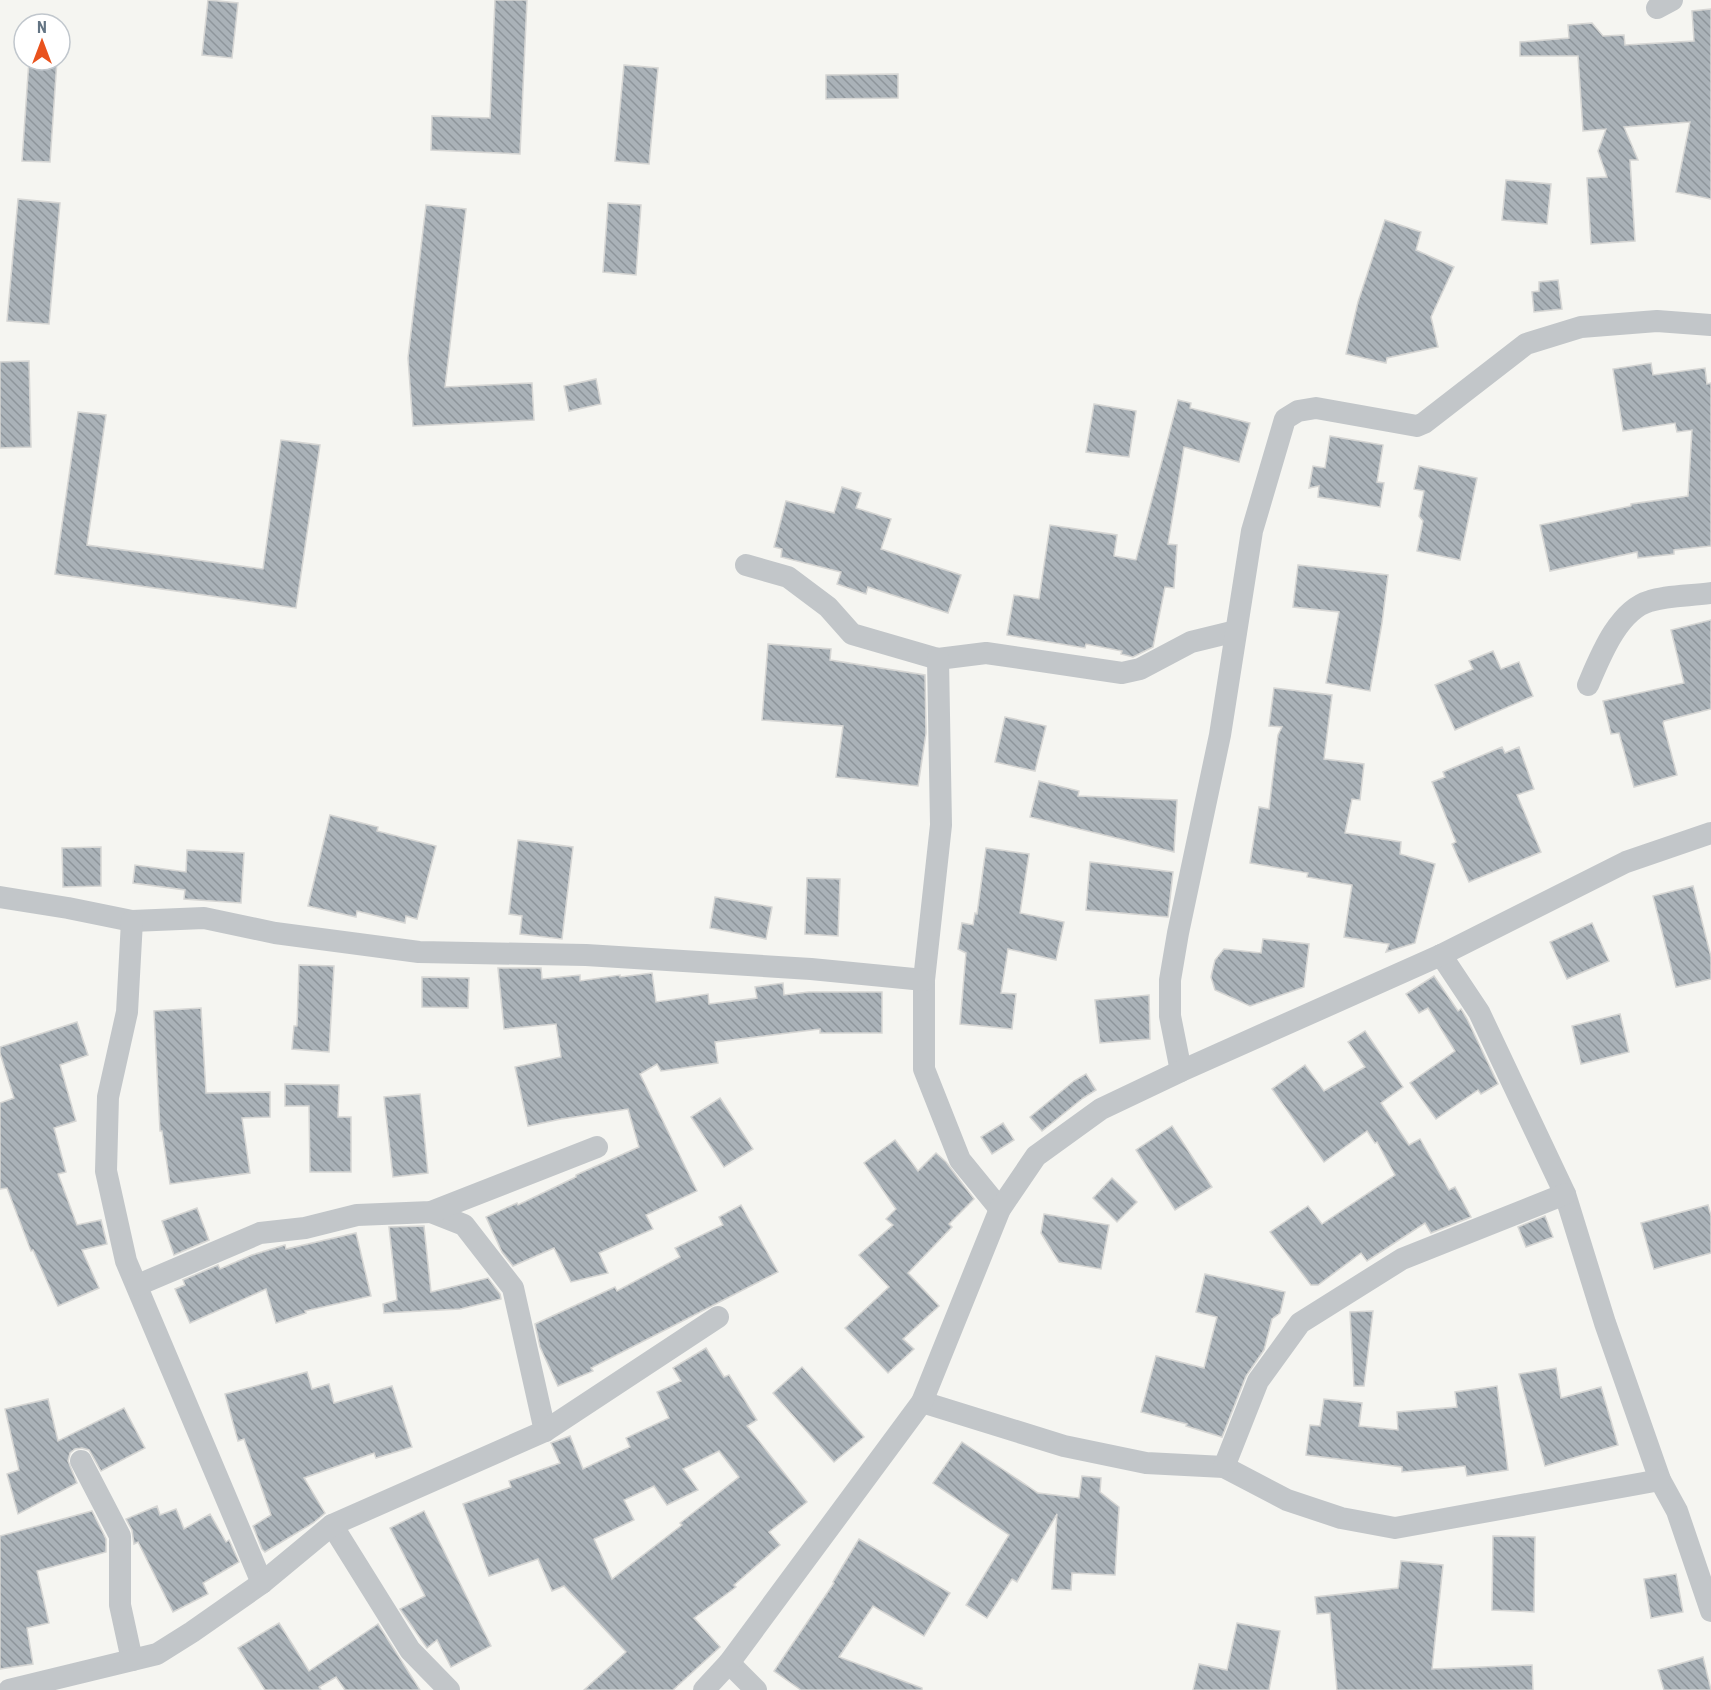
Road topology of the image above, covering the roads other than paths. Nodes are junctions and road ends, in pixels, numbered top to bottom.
1 (1711, 325) edge
2 (746, 565) dead end
3 (1711, 593) edge
4 (1236, 631) junction
5 (938, 658) junction
6 (1588, 685) dead end
7 (1711, 833) edge
8 (0, 897) edge
9 (132, 921) junction
10 (1441, 955) junction
11 (924, 980) junction
12 (1180, 1071) junction
13 (597, 1148) dead end
14 (1565, 1194) junction
15 (1000, 1209) junction
16 (430, 1212) junction
17 (138, 1285) junction
18 (718, 1317) dead end
19 (922, 1402) junction
20 (545, 1431) junction
21 (81, 1461) dead end
22 (1224, 1467) junction
23 (1660, 1480) junction
24 (332, 1525) junction
25 (262, 1583) junction
26 (1711, 1611) edge
27 (132, 1660) junction
28 (729, 1663) junction
29 (9, 1690) edge
30 (449, 1690) edge
31 (704, 1690) edge
32 (756, 1690) edge

1 - 4 street
2 - 5 street
3 - 6 street
4 - 5 street
4 - 12 street
5 - 11 street
7 - 10 street
8 - 9 street
9 - 11 street
9 - 17 street
10 - 12 street
10 - 14 street
11 - 15 street
12 - 15 street
13 - 16 street
14 - 22 street
14 - 23 street
15 - 19 street
16 - 17 street
16 - 20 street
17 - 25 street
18 - 20 street
19 - 22 street
19 - 28 street
20 - 24 street
21 - 27 street
22 - 23 street
23 - 26 street
24 - 25 street
24 - 30 street
25 - 27 street
27 - 29 street
28 - 31 street
28 - 32 street

